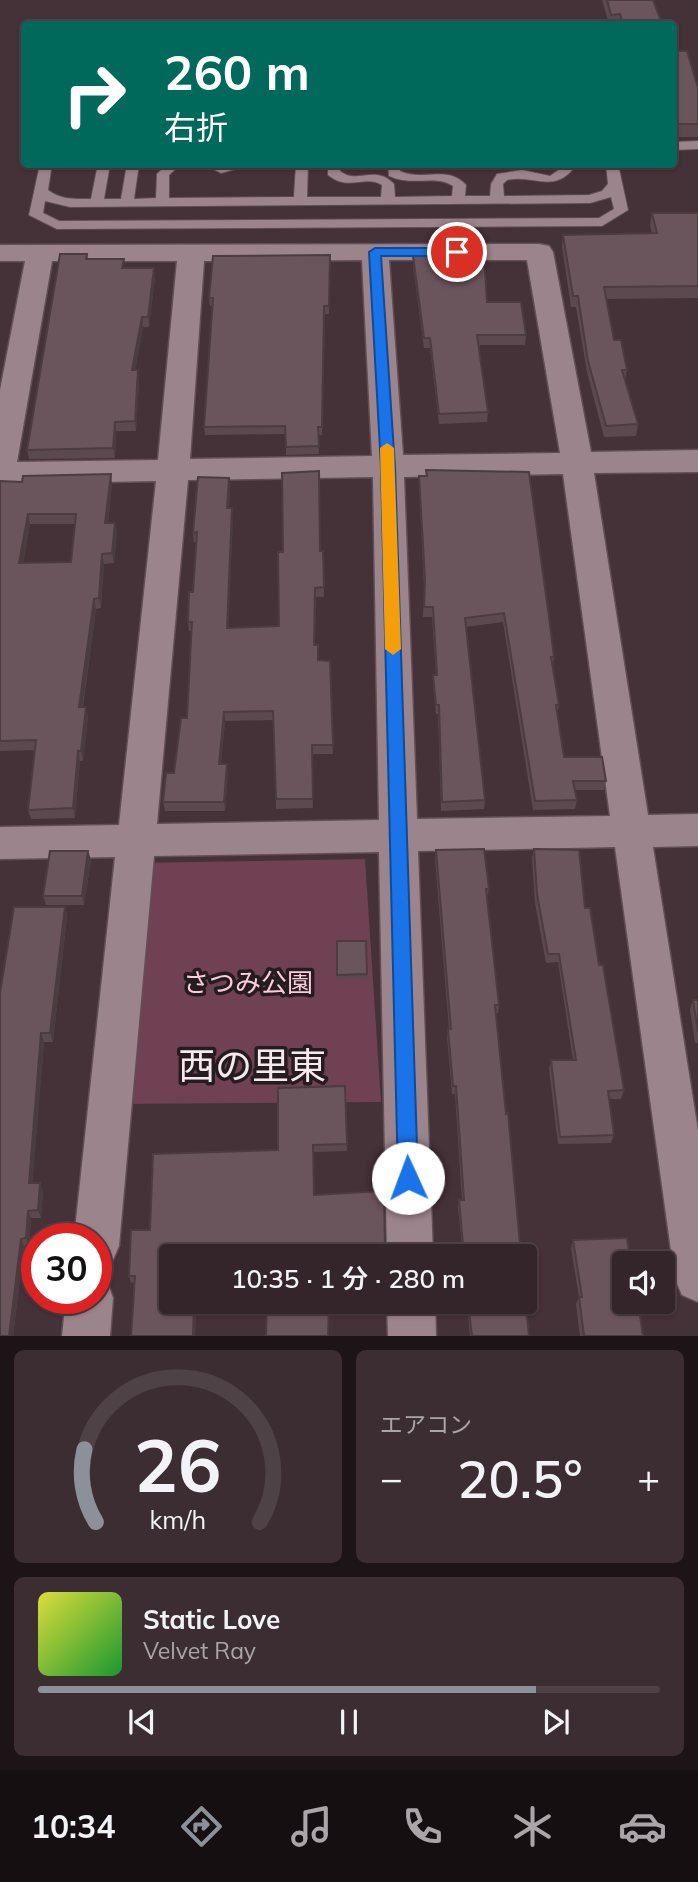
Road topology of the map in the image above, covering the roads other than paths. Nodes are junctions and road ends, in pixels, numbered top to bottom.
1 (698, 145) edge
2 (677, 146) edge
3 (45, 168) edge
4 (103, 168) edge
5 (132, 168) edge
6 (171, 168) edge
7 (302, 168) edge
8 (334, 168) edge
9 (394, 168) edge
10 (566, 168) edge
11 (613, 168) edge
12 (615, 184) junction
13 (41, 191) junction
14 (458, 200) junction
15 (497, 200) junction
16 (300, 201) junction
17 (388, 201) junction
18 (97, 202) junction
19 (127, 202) junction
20 (162, 202) junction
21 (191, 252) junction
22 (375, 252) junction
23 (0, 253) edge
24 (40, 253) junction
25 (698, 461) edge
26 (578, 463) junction
27 (388, 467) junction
28 (173, 471) junction
29 (0, 472) edge
30 (698, 830) edge
31 (633, 832) junction
32 (398, 836) junction
33 (136, 841) junction
34 (0, 843) edge
35 (98, 1223) edge
36 (410, 1244) edge
37 (698, 1279) edge
38 (88, 1314) edge
39 (411, 1314) edge
40 (86, 1336) edge
41 (412, 1336) edge

1 - 2 lane
3 - 13 lane
4 - 18 lane
5 - 19 lane
6 - 20 lane
7 - 16 lane
8 - 17 lane
9 - 14 lane
10 - 15 lane
11 - 12 lane
12 - 13 lane
12 - 15 lane
13 - 18 lane
14 - 15 lane
14 - 17 lane
16 - 17 lane
16 - 20 lane
18 - 19 lane
19 - 20 lane
21 - 22 street
21 - 24 street
21 - 28 street
22 - 26 street
22 - 27 street
23 - 24 street
24 - 29 street
25 - 26 street
26 - 27 street
26 - 31 street
27 - 28 street
27 - 32 street
28 - 29 street
28 - 33 street
30 - 31 street
31 - 32 street
31 - 37 street
32 - 33 street
32 - 36 street
33 - 34 street
33 - 35 street
38 - 40 street
39 - 41 street

